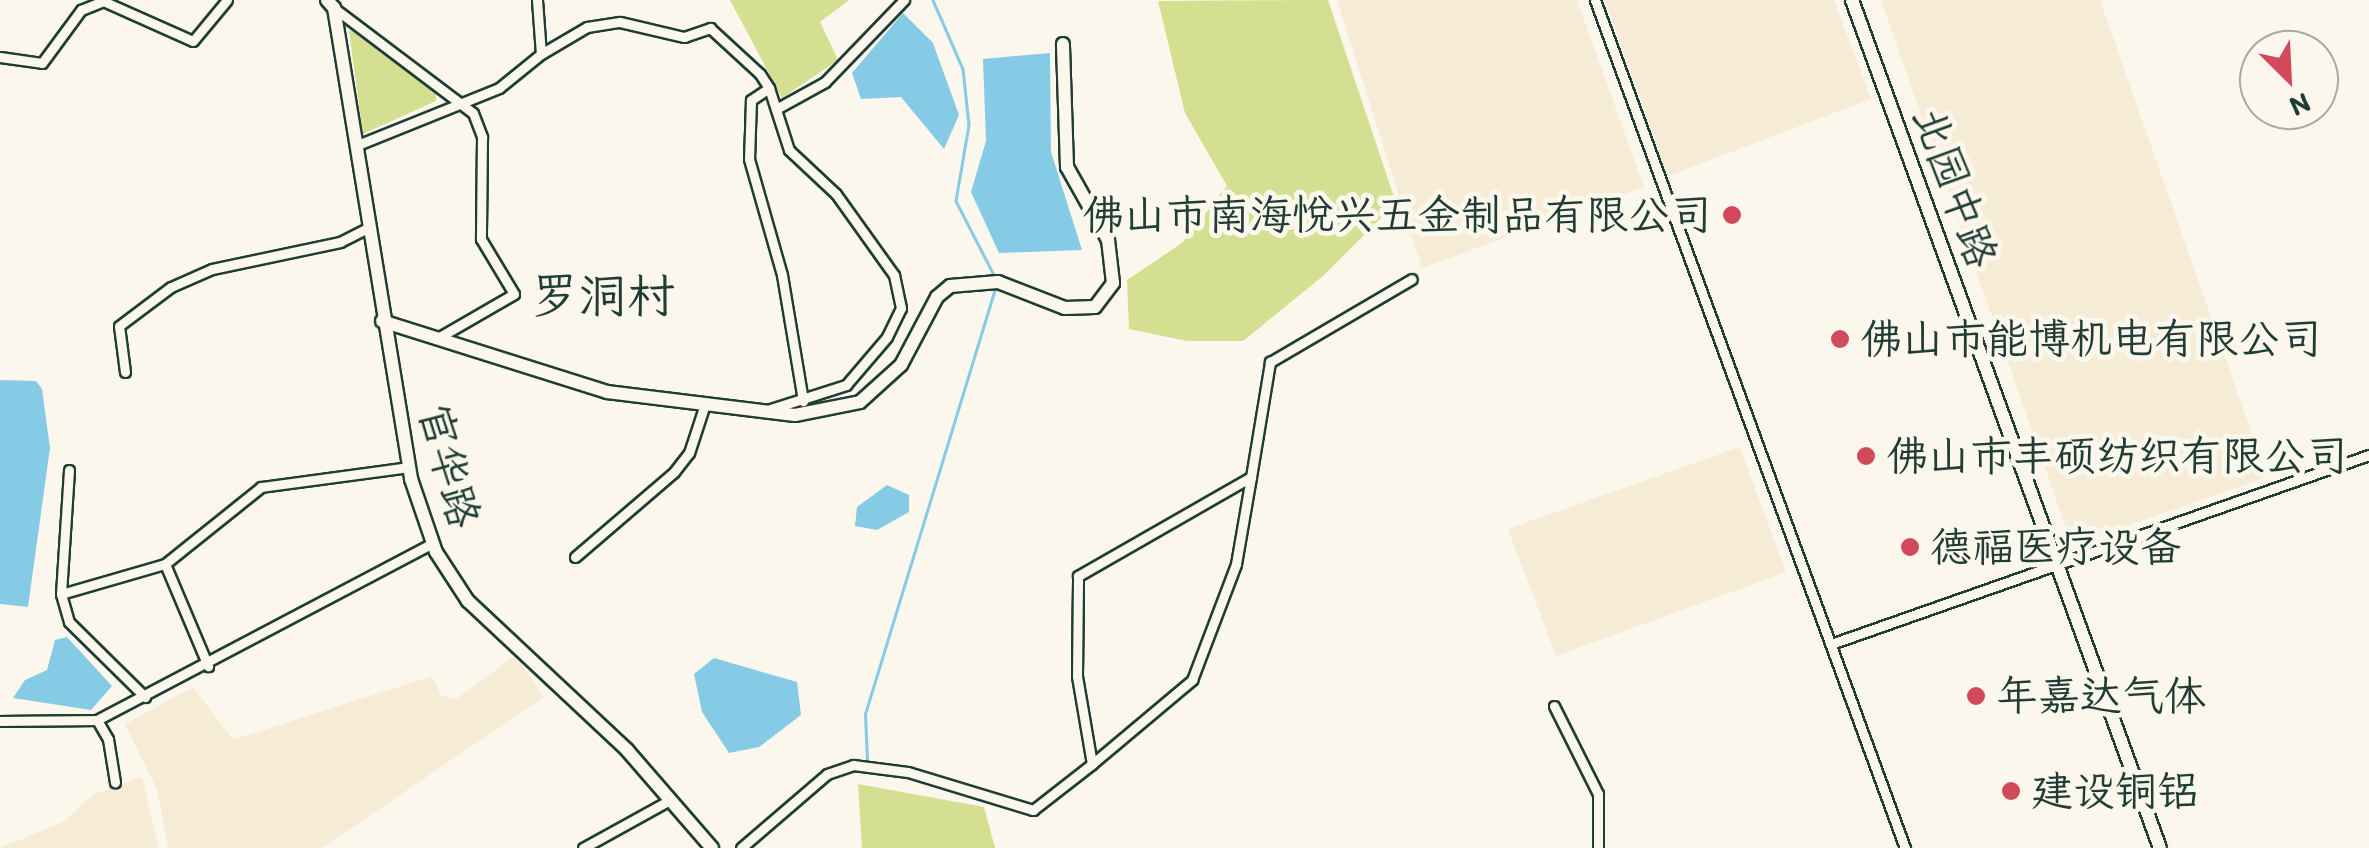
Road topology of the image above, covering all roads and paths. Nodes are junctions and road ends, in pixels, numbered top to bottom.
1 (227, 0) edge
2 (537, 0) edge
3 (904, 0) edge
4 (1596, 0) edge
5 (1852, 0) edge
6 (1861, 0) edge
7 (331, 4) edge
8 (1063, 44) dead end
9 (542, 54) junction
10 (0, 57) edge
11 (769, 88) junction
12 (460, 103) junction
13 (776, 109) junction
14 (356, 146) junction
15 (368, 228) junction
16 (1412, 280) dead end
17 (382, 321) junction
18 (436, 339) junction
19 (126, 372) dead end
20 (802, 400) junction
21 (704, 407) junction
22 (762, 412) junction
23 (2369, 455) edge
24 (409, 467) junction
25 (69, 470) dead end
26 (1252, 477) junction
27 (433, 542) junction
28 (574, 556) dead end
29 (2062, 560) junction
30 (165, 564) junction
31 (61, 594) junction
32 (1830, 644) junction
33 (208, 666) junction
34 (145, 697) junction
35 (1554, 706) dead end
36 (97, 720) junction
37 (0, 722) edge
38 (1092, 764) junction
39 (115, 782) dead end
40 (670, 800) junction
41 (583, 848) edge
42 (712, 848) edge
43 (741, 848) edge
44 (1598, 848) edge
45 (1905, 848) edge
46 (2160, 848) edge
47 (2169, 848) edge

1 - 10 street
2 - 9 street
3 - 13 street
4 - 32 street
5 - 29 street, 北园中路
6 - 29 street, 北园中路
7 - 12 street
7 - 14 street, 官华路
8 - 22 street
9 - 11 street
9 - 12 street
11 - 13 street
11 - 20 street
12 - 14 street
12 - 18 street
13 - 20 street
14 - 15 street, 官华路
15 - 17 street, 官华路
15 - 19 street
16 - 26 street
17 - 18 street
17 - 24 street, 官华路
18 - 21 street
20 - 22 street
21 - 22 street
21 - 28 street
23 - 29 street
24 - 27 street, 官华路
24 - 30 street
25 - 31 street
26 - 38 street
26 - 38 street
27 - 33 street
27 - 40 street, 官华路
29 - 32 street
29 - 46 street, 北园中路
29 - 47 street, 北园中路
30 - 31 street
30 - 33 street
31 - 34 street
32 - 45 street
33 - 34 street
34 - 36 street
35 - 44 street
36 - 37 street
36 - 39 street
38 - 43 street
40 - 41 street
40 - 42 street, 官华路

